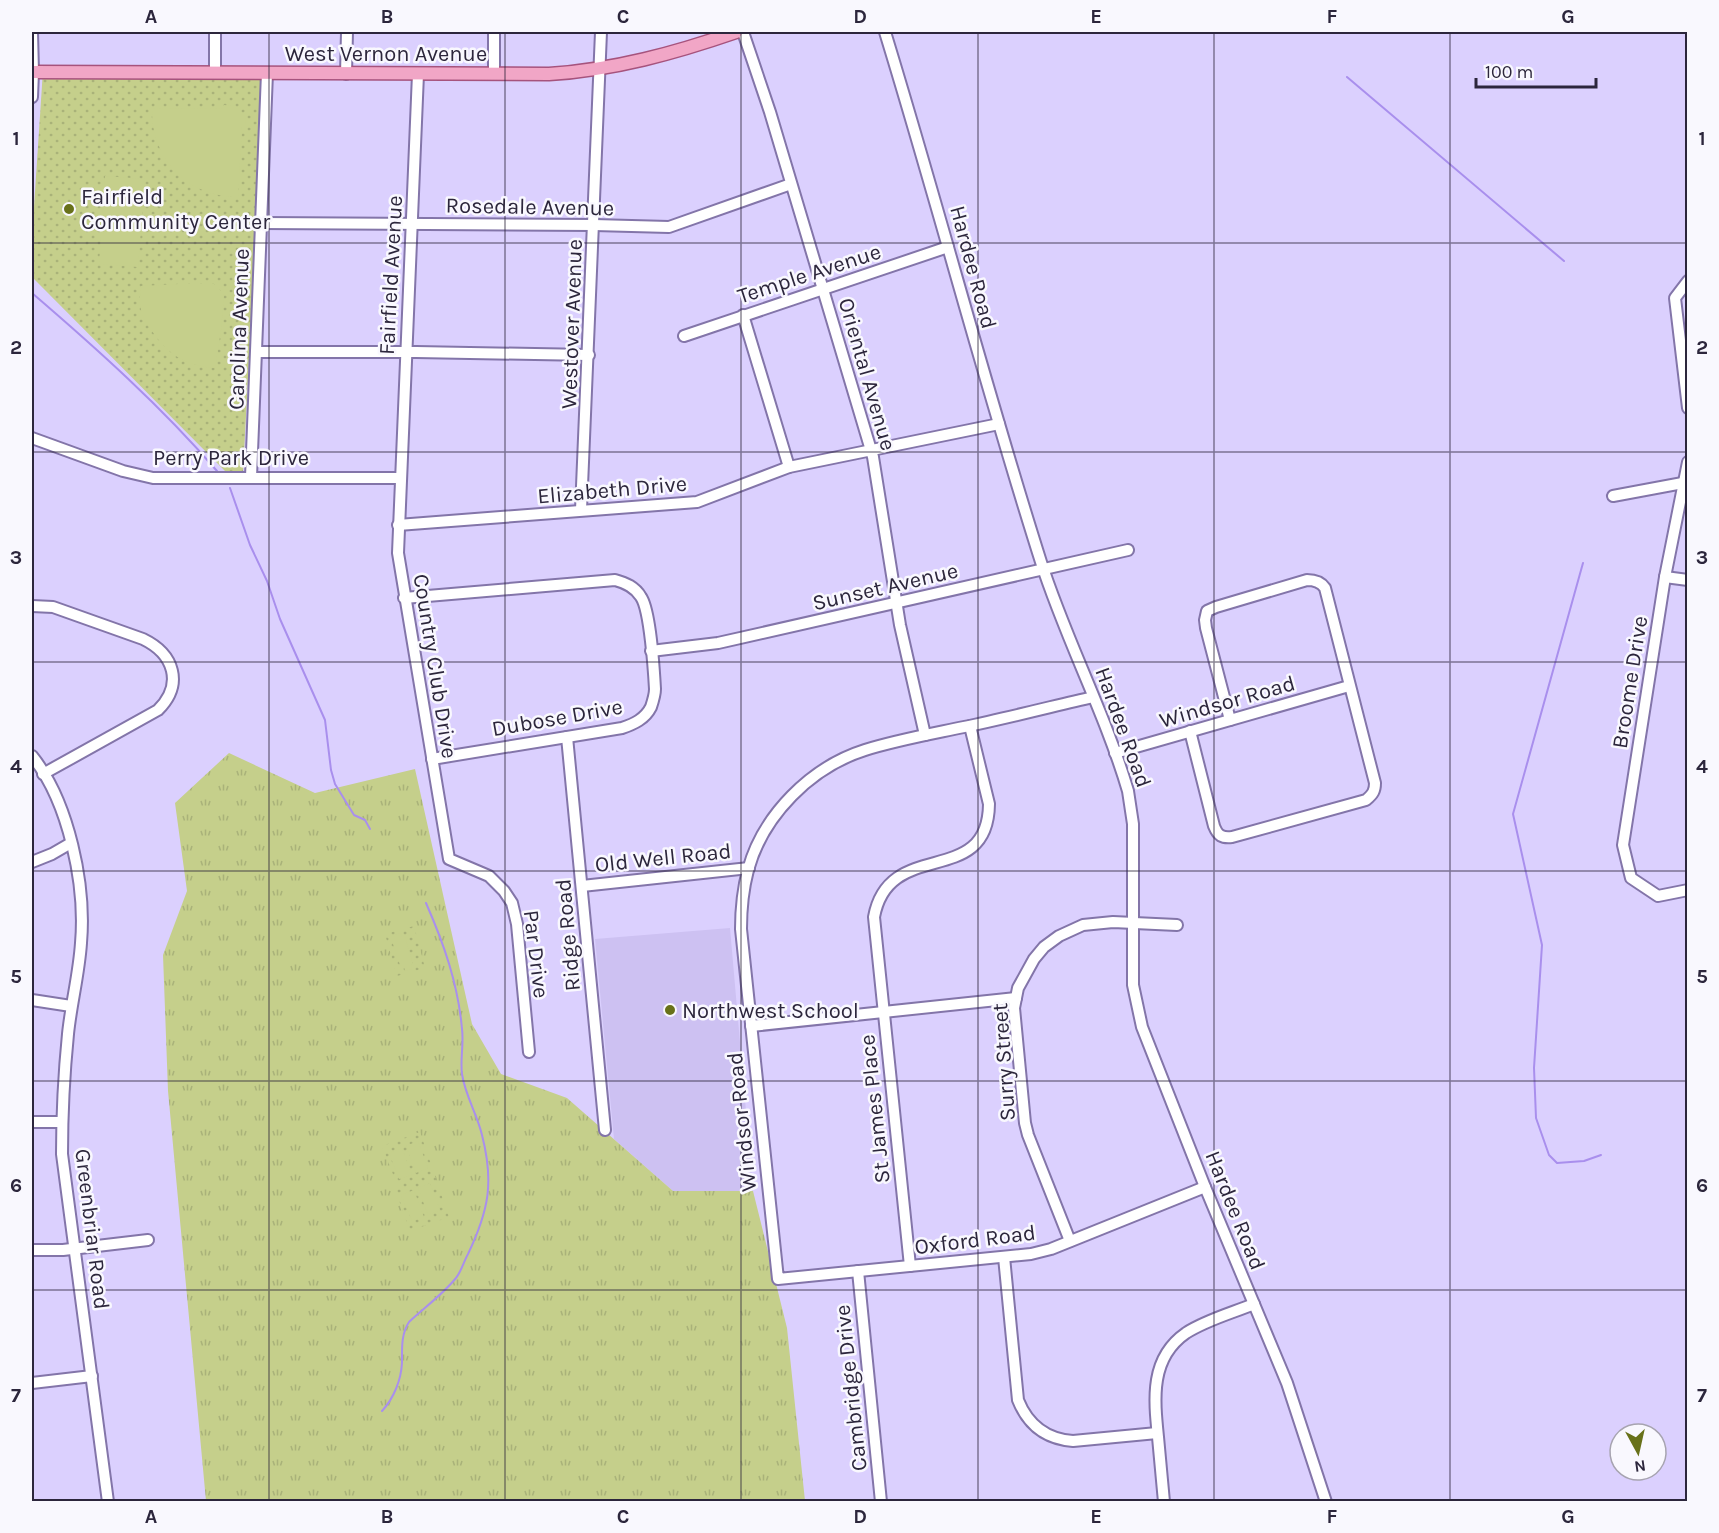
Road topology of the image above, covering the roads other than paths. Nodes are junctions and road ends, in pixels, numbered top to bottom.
1 (32, 32) edge
2 (215, 32) edge
3 (347, 32) edge
4 (494, 32) edge
5 (601, 32) edge
6 (736, 32) edge
7 (743, 32) edge
8 (885, 32) edge
9 (599, 69) junction
10 (32, 72) edge
11 (215, 73) junction
12 (267, 73) junction
13 (346, 74) junction
14 (418, 74) junction
15 (494, 74) junction
16 (32, 97) edge
17 (791, 184) junction
18 (261, 223) junction
19 (412, 224) junction
20 (594, 225) junction
21 (948, 247) junction
22 (1688, 281) edge
23 (823, 289) junction
24 (743, 315) junction
25 (684, 336) dead end
26 (256, 352) junction
27 (406, 352) junction
28 (589, 355) junction
29 (1688, 408) edge
30 (999, 424) junction
31 (32, 438) edge
32 (871, 449) junction
33 (1688, 462) edge
34 (789, 467) junction
35 (251, 477) junction
36 (400, 478) junction
37 (1686, 482) edge
38 (1613, 496) dead end
39 (581, 510) junction
40 (398, 525) junction
41 (1128, 550) dead end
42 (1044, 570) junction
43 (1665, 578) junction
44 (1688, 580) edge
45 (404, 598) junction
46 (896, 603) junction
47 (32, 606) edge
48 (651, 651) junction
49 (1349, 686) junction
50 (1093, 697) junction
51 (1230, 720) junction
52 (970, 726) junction
53 (1190, 731) junction
54 (925, 735) junction
55 (567, 737) junction
56 (1115, 753) junction
57 (32, 756) edge
58 (432, 759) junction
59 (43, 774) junction
60 (71, 843) junction
61 (449, 859) joint
62 (32, 862) edge
63 (749, 868) junction
64 (582, 886) junction
65 (1688, 890) edge
66 (1134, 925) junction
67 (1177, 925) dead end
68 (1016, 998) junction
69 (32, 1000) edge
70 (71, 1006) junction
71 (883, 1012) junction
72 (751, 1026) junction
73 (529, 1052) dead end
74 (32, 1122) edge
75 (62, 1122) junction
76 (605, 1130) dead end
77 (1205, 1187) junction
78 (148, 1240) dead end
79 (1070, 1241) junction
80 (74, 1249) junction
81 (32, 1250) edge
82 (1004, 1257) junction
83 (910, 1266) junction
84 (858, 1271) junction
85 (809, 1276) joint
86 (1254, 1304) junction
87 (92, 1376) junction
88 (32, 1383) edge
89 (1157, 1433) junction
90 (108, 1502) edge
91 (880, 1502) edge
92 (1164, 1502) edge
93 (1326, 1502) edge

1 - 10 street
2 - 11 street
3 - 13 street
4 - 15 street
5 - 9 street, Westover Avenue
6 - 9 main road, West Vernon Avenue
7 - 17 street, Oriental Avenue
8 - 21 street, Hardee Road
9 - 15 main road, West Vernon Avenue
9 - 20 street, Westover Avenue
10 - 11 main road, West Vernon Avenue
10 - 16 street
11 - 12 main road, West Vernon Avenue
12 - 13 main road, West Vernon Avenue
12 - 18 street, Carolina Avenue
13 - 14 main road, West Vernon Avenue
14 - 15 main road, West Vernon Avenue
14 - 19 street, Fairfield Avenue
17 - 20 street, Rosedale Avenue
17 - 23 street, Oriental Avenue
18 - 19 street, Rosedale Avenue
18 - 26 street, Carolina Avenue
19 - 20 street, Rosedale Avenue
19 - 27 street, Fairfield Avenue
20 - 28 street, Westover Avenue
21 - 23 street, Temple Avenue
21 - 30 street, Hardee Road
22 - 29 street
23 - 24 street, Temple Avenue
23 - 32 street, Oriental Avenue
24 - 25 street, Temple Avenue
24 - 34 street
26 - 27 street
26 - 35 street, Carolina Avenue
27 - 28 street
27 - 36 street, Fairfield Avenue
28 - 39 street, Westover Avenue
30 - 32 street, Elizabeth Drive
30 - 42 street, Hardee Road
31 - 35 street, Perry Park Drive
32 - 34 street, Elizabeth Drive
32 - 46 street, Oriental Avenue
33 - 37 street, Broome Drive
34 - 39 street, Elizabeth Drive
35 - 36 street, Perry Park Drive
36 - 40 street, Country Club Drive
37 - 38 street
37 - 43 street, Broome Drive
39 - 40 street, Elizabeth Drive
40 - 45 street, Country Club Drive
41 - 42 street, Sunset Avenue
42 - 46 street, Sunset Avenue
42 - 50 street, Hardee Road
43 - 44 street
43 - 65 street, Broome Drive
45 - 48 street, Dubose Drive
45 - 58 street, Country Club Drive
46 - 48 street, Sunset Avenue
46 - 54 street, Oriental Avenue
47 - 59 street
48 - 55 street, Dubose Drive
49 - 51 street, Windsor Road
49 - 51 street
49 - 53 street
50 - 52 street, Windsor Road
50 - 56 street, Hardee Road
51 - 53 street, Windsor Road
52 - 54 street, Windsor Road
52 - 71 street, St James Place
53 - 56 street, Windsor Road
54 - 63 street, Windsor Road
55 - 58 street, Dubose Drive
55 - 64 street, Ridge Road
56 - 66 street, Hardee Road
57 - 59 street, Greenbriar Road
58 - 61 street, Country Club Drive
59 - 60 street, Greenbriar Road
60 - 62 street
60 - 70 street, Greenbriar Road
61 - 73 street, Par Drive
63 - 64 street, Old Well Road
63 - 72 street, Windsor Road
64 - 76 street, Ridge Road
66 - 67 street, Surry Street
66 - 68 street, Surry Street
66 - 77 street, Hardee Road
68 - 71 street
68 - 79 street, Surry Street
69 - 70 street
70 - 75 street, Greenbriar Road
71 - 72 street
71 - 83 street, St James Place
72 - 85 street, Windsor Road
74 - 75 street
75 - 80 street, Greenbriar Road
77 - 79 street, Oxford Road
77 - 86 street, Hardee Road
78 - 80 street
79 - 82 street, Oxford Road
80 - 81 street
80 - 87 street, Greenbriar Road
82 - 83 street, Oxford Road
82 - 89 street
83 - 84 street, Oxford Road
84 - 85 street, Oxford Road
84 - 91 street, Cambridge Drive
86 - 89 street
86 - 93 street, Hardee Road
87 - 88 street
87 - 90 street, Greenbriar Road
89 - 92 street

